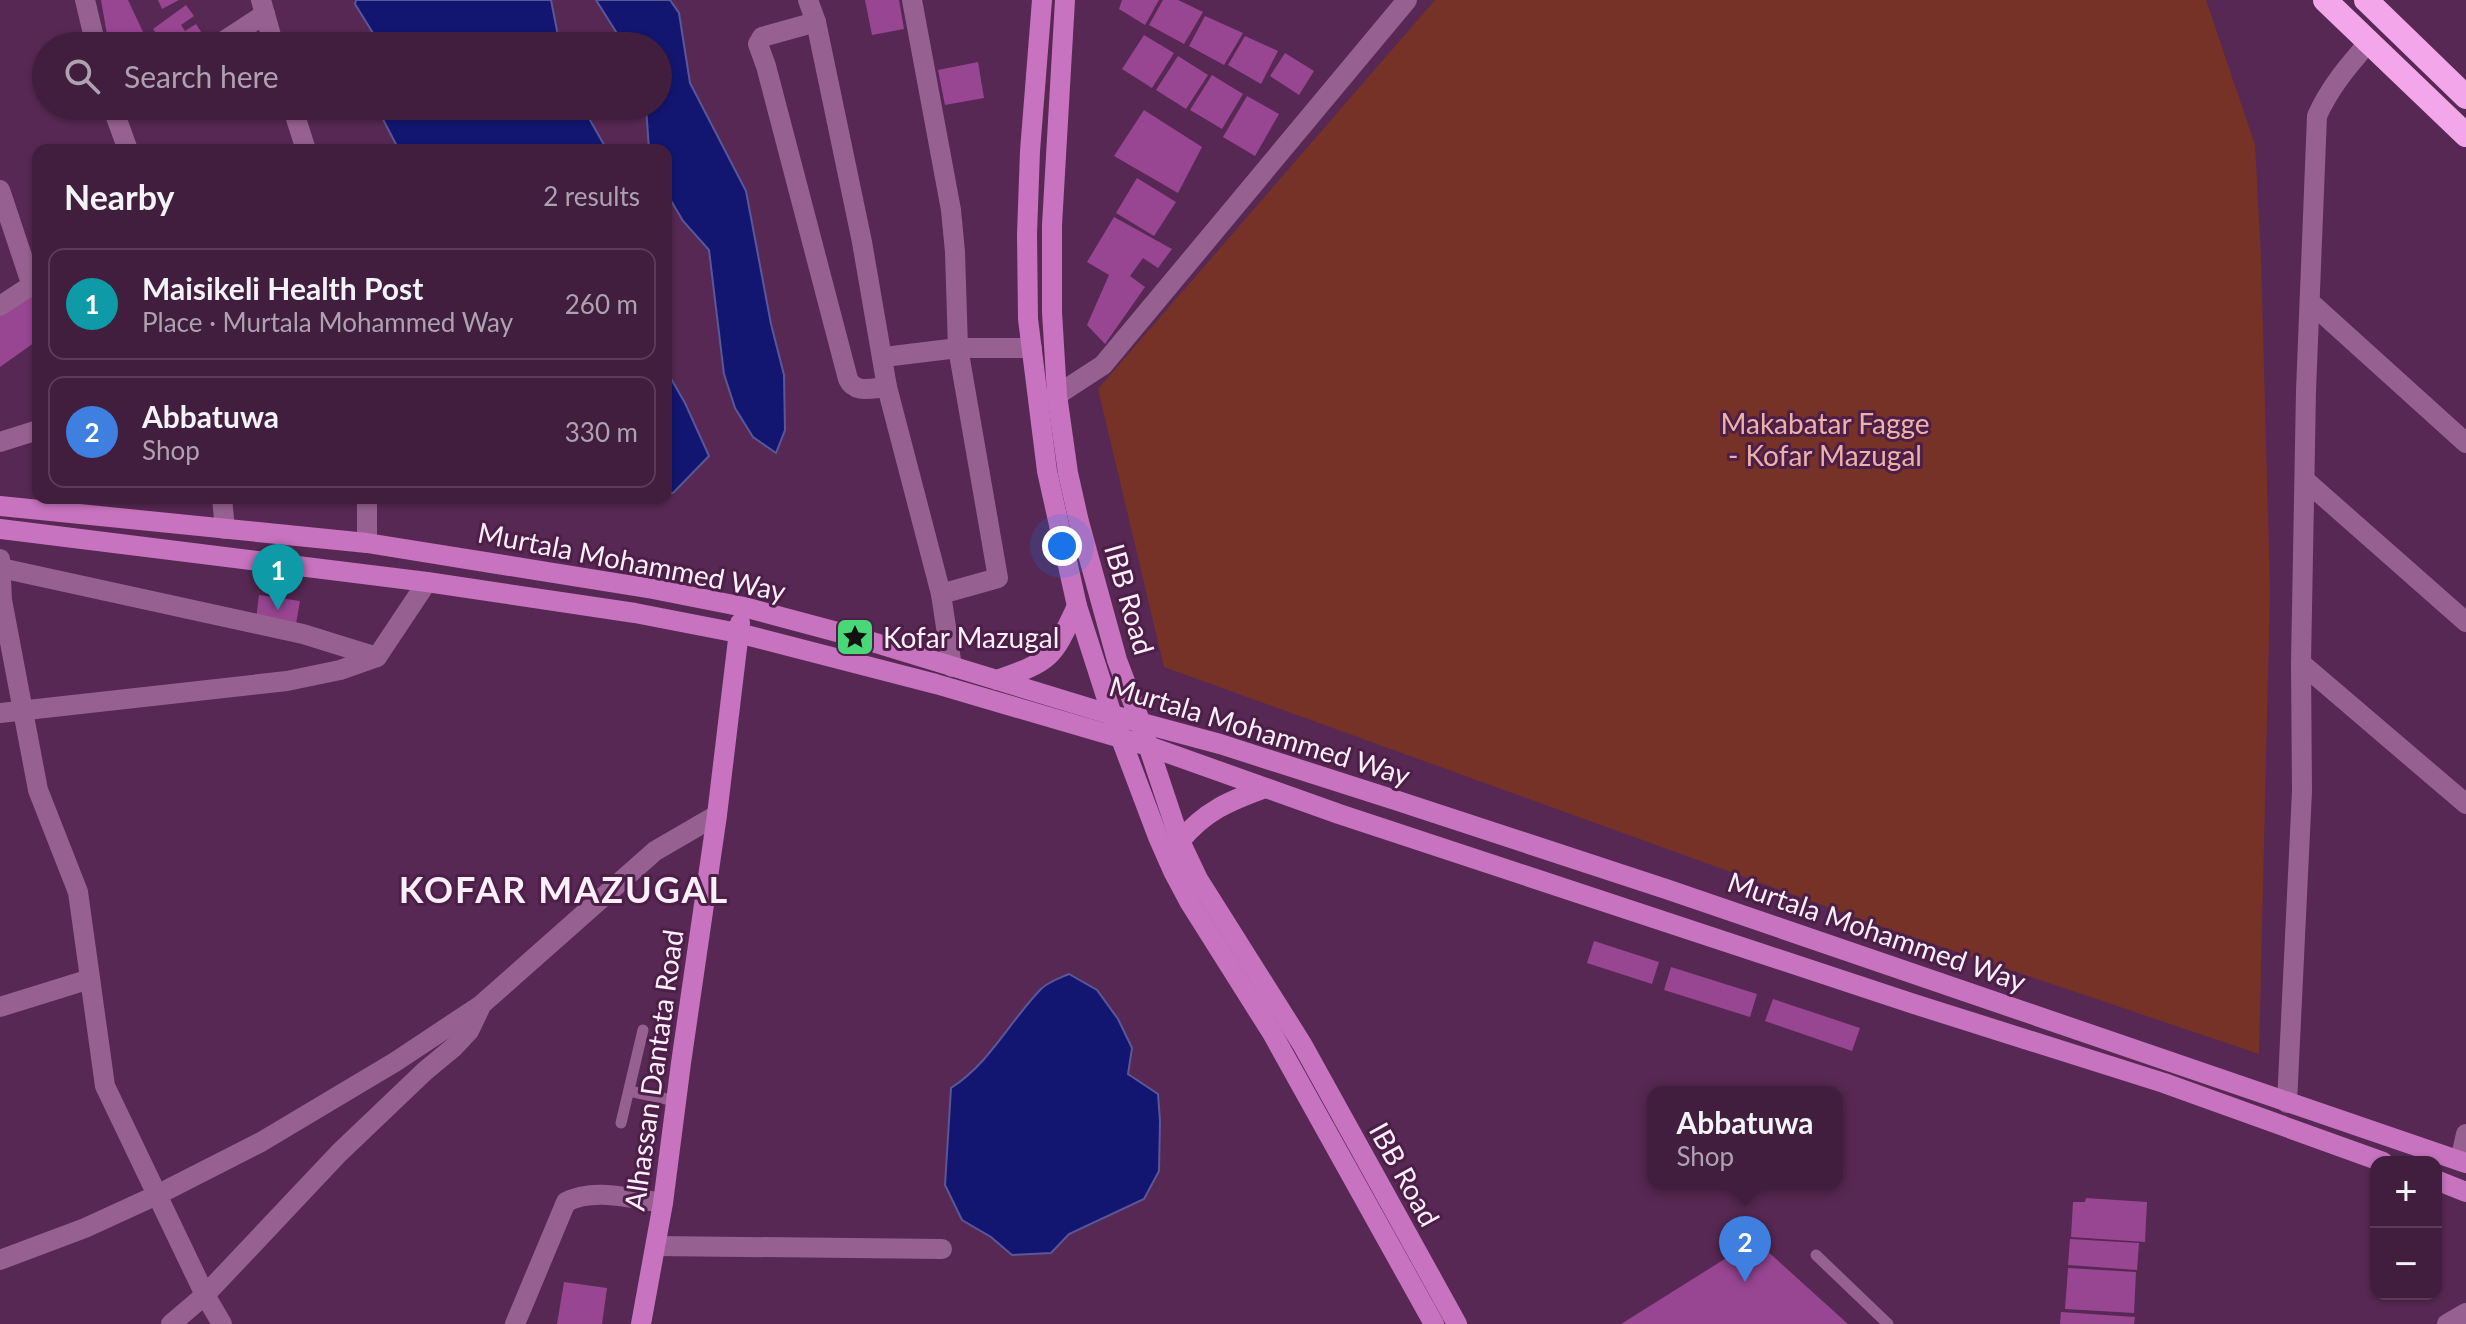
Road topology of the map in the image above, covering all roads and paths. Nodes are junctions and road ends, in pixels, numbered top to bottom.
1 (85, 0) edge
2 (808, 0) edge
3 (912, 0) edge
4 (1042, 0) edge
5 (1065, 0) edge
6 (1407, 0) edge
7 (2325, 0) edge
8 (2366, 0) edge
9 (263, 7) edge
10 (816, 22) junction
11 (93, 32) edge
12 (233, 32) edge
13 (270, 32) edge
14 (2369, 42) junction
15 (2466, 97) edge
16 (120, 120) edge
17 (296, 120) edge
18 (2466, 135) edge
19 (126, 144) edge
20 (304, 144) edge
21 (0, 190) edge
22 (32, 276) edge
23 (32, 286) edge
24 (2311, 303) junction
25 (0, 306) edge
26 (958, 348) junction
27 (1032, 348) junction
28 (884, 357) junction
29 (887, 387) junction
30 (1057, 395) junction
31 (32, 432) edge
32 (0, 442) edge
33 (2466, 443) edge
34 (2306, 481) junction
35 (223, 504) edge
36 (367, 504) edge
37 (0, 506) edge
38 (0, 529) edge
39 (225, 529) junction
40 (367, 543) junction
41 (0, 559) edge
42 (1, 568) edge
43 (427, 582) junction
44 (941, 594) junction
45 (1077, 606) junction
46 (744, 607) junction
47 (2466, 622) edge
48 (738, 633) junction
49 (377, 657) junction
50 (2301, 663) junction
51 (952, 667) junction
52 (997, 680) junction
53 (23, 710) junction
54 (0, 713) edge
55 (1112, 715) junction
56 (1140, 721) junction
57 (1122, 738) junction
58 (1148, 746) junction
59 (1265, 788) junction
60 (2466, 804) edge
61 (717, 815) junction
62 (1180, 841) junction
63 (1923, 976) junction
64 (90, 979) junction
65 (1914, 1004) junction
66 (481, 1005) junction
67 (0, 1007) edge
68 (643, 1030) dead end
69 (629, 1091) junction
70 (676, 1101) junction
71 (2287, 1103) junction
72 (621, 1123) dead end
73 (2466, 1134) edge
74 (2370, 1157) edge
75 (2463, 1162) edge
76 (2442, 1182) edge
77 (2466, 1192) edge
78 (157, 1195) junction
79 (663, 1203) junction
80 (656, 1246) junction
81 (942, 1249) dead end
82 (1816, 1255) dead end
83 (0, 1260) edge
84 (205, 1295) junction
85 (2466, 1313) edge
86 (171, 1324) edge
87 (222, 1324) edge
88 (515, 1324) edge
89 (641, 1324) edge
90 (1434, 1324) edge
91 (1457, 1324) edge
92 (1888, 1324) edge
93 (2447, 1324) edge

1 - 11 street
2 - 10 street
3 - 26 street
4 - 27 main road, IBB Road
5 - 30 main road, IBB Road
6 - 30 street
7 - 14 highway
8 - 15 highway
9 - 12 street
9 - 13 street
10 - 28 street
10 - 29 street
14 - 18 highway
14 - 24 street
16 - 19 street
17 - 20 street
21 - 22 street
23 - 25 street
24 - 33 street
24 - 34 street
26 - 27 street
26 - 28 street
26 - 44 street
27 - 45 main road, IBB Road
28 - 29 street
29 - 44 street
30 - 56 main road, IBB Road
31 - 32 street
34 - 47 street
34 - 50 street
35 - 39 street
36 - 40 street
37 - 39 main road, Murtala Mohammed Way
38 - 43 main road, Murtala Mohammed Way
39 - 40 main road, Murtala Mohammed Way
40 - 46 main road, Murtala Mohammed Way
41 - 42 street
42 - 49 street
42 - 53 street
43 - 48 main road, Murtala Mohammed Way
43 - 49 street
44 - 51 street
45 - 52 main road
45 - 55 main road, IBB Road
46 - 48 main road, Alhassan Dantata Road
46 - 51 main road, Murtala Mohammed Way
48 - 57 main road, Murtala Mohammed Way
48 - 61 main road, Alhassan Dantata Road
49 - 53 street
50 - 60 street
50 - 71 street
51 - 52 main road, Murtala Mohammed Way
52 - 55 main road, Murtala Mohammed Way
53 - 54 street
53 - 64 street
55 - 56 main road, Murtala Mohammed Way
55 - 57 main road, IBB Road
56 - 58 main road, IBB Road
56 - 63 main road, Murtala Mohammed Way
57 - 58 main road, Murtala Mohammed Way
57 - 90 main road, IBB Road
58 - 59 main road, Murtala Mohammed Way
58 - 62 main road, IBB Road
59 - 62 main road
59 - 65 main road, Murtala Mohammed Way
61 - 66 street
61 - 70 main road, Alhassan Dantata Road
62 - 91 main road, IBB Road
63 - 65 main road
63 - 71 main road, Murtala Mohammed Way
64 - 67 street
64 - 78 street
65 - 74 main road, Murtala Mohammed Way
66 - 78 street
66 - 84 street
68 - 69 lane
69 - 70 lane
69 - 72 lane
70 - 79 main road, Alhassan Dantata Road
71 - 75 main road, Murtala Mohammed Way
73 - 75 street
76 - 77 main road
78 - 83 street
78 - 84 street
79 - 80 main road, Alhassan Dantata Road
79 - 88 street
80 - 81 street
80 - 89 main road, Alhassan Dantata Road
82 - 92 lane
84 - 86 street
84 - 87 street
85 - 93 street

